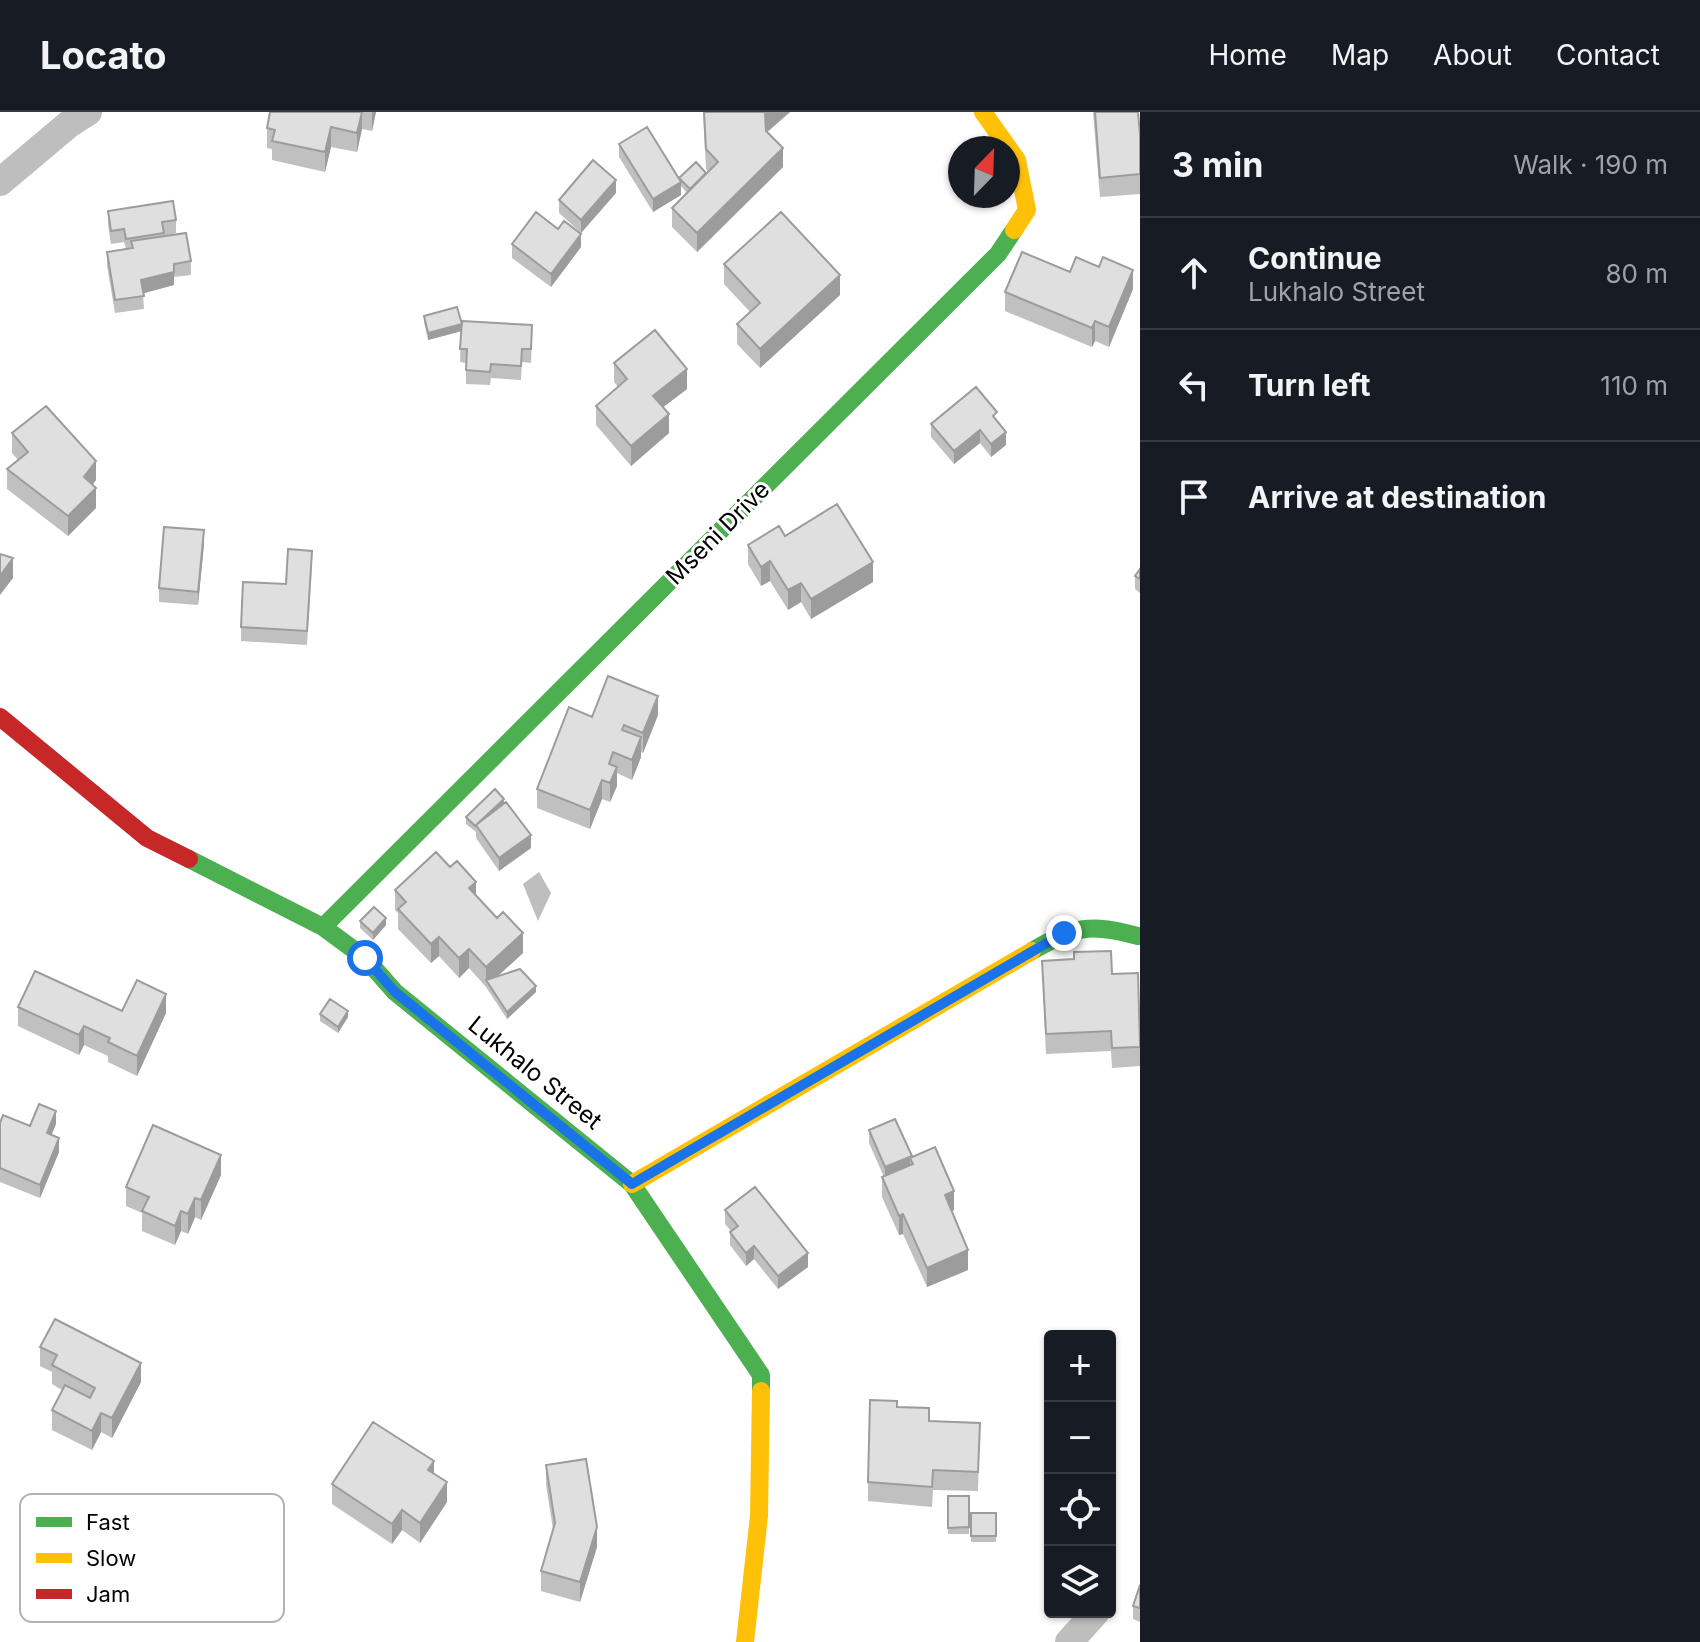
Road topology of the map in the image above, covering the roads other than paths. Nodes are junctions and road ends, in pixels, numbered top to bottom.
1 (88, 112) edge
2 (983, 112) edge
3 (0, 182) edge
4 (0, 717) edge
5 (323, 927) junction
6 (1138, 936) edge
7 (632, 1184) junction
8 (1091, 1618) edge
9 (745, 1642) edge
10 (1069, 1642) edge

1 - 3 street
2 - 5 street, Mseni Drive
4 - 5 street, Lukhalo Street
5 - 7 street, Lukhalo Street
6 - 7 street
7 - 9 street, Lukhalo Street
8 - 10 street

